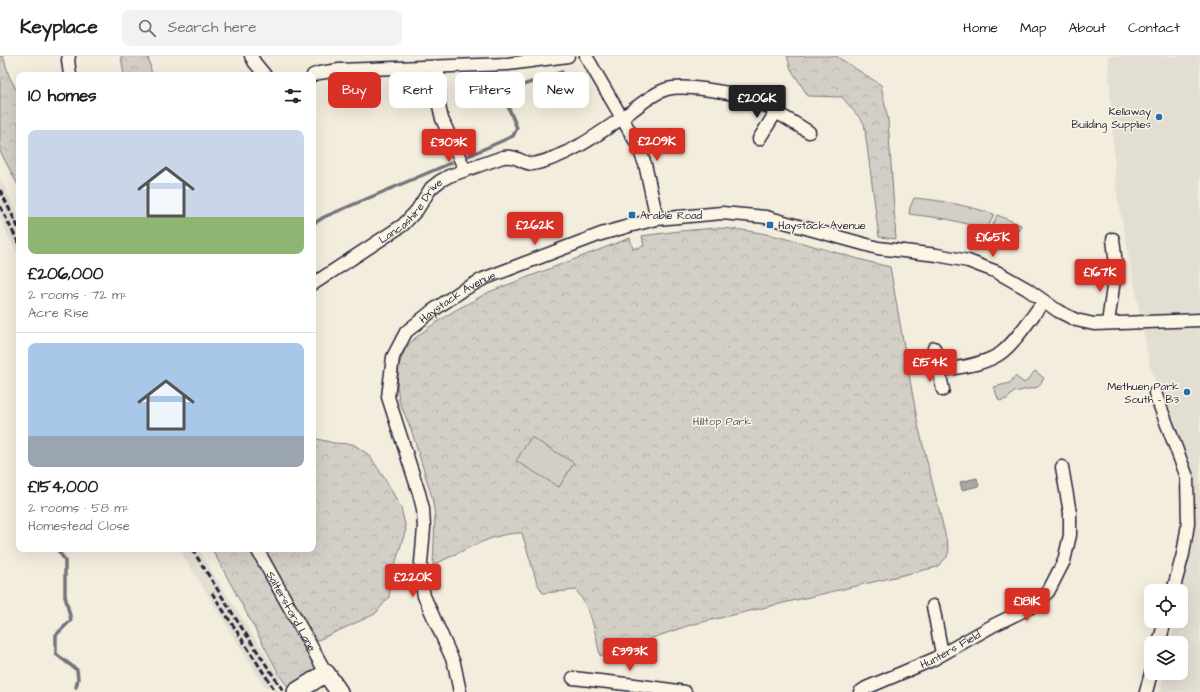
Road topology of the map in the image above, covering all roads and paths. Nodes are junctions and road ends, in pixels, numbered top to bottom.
1 (69, 56) edge
2 (251, 56) edge
3 (568, 56) edge
4 (586, 56) edge
5 (482, 61) edge
6 (438, 67) junction
7 (70, 72) edge
8 (262, 72) edge
9 (316, 74) edge
10 (776, 112) junction
11 (622, 118) junction
12 (810, 132) dead end
13 (759, 138) dead end
14 (465, 170) junction
15 (657, 219) junction
16 (1113, 239) dead end
17 (316, 282) edge
18 (1044, 301) junction
19 (1200, 320) edge
20 (1108, 323) junction
21 (934, 348) dead end
22 (939, 370) junction
23 (943, 390) dead end
24 (1155, 392) dead end
25 (1062, 467) dead end
26 (259, 552) edge
27 (1175, 584) edge
28 (933, 606) dead end
29 (942, 654) junction
30 (326, 673) junction
31 (572, 678) dead end
32 (1149, 680) edge
33 (296, 692) edge
34 (339, 692) edge
35 (460, 692) edge
36 (685, 692) edge
37 (860, 692) edge
38 (1146, 692) edge

1 - 7 street
2 - 8 street
3 - 5 street
4 - 11 street
5 - 6 street
6 - 9 street
6 - 14 street
10 - 11 street, Lancashire Drive
10 - 12 street, Lancashire Drive
10 - 13 street
11 - 14 street, Lancashire Drive
11 - 15 street
14 - 17 street, Lancashire Drive
15 - 18 street, Haystack Avenue
15 - 35 street, Haystack Avenue
16 - 20 street
18 - 20 street, Haystack Avenue
18 - 22 street
19 - 20 street, Haystack Avenue
21 - 22 street
22 - 23 street
24 - 27 street
25 - 29 street, Hunters Field
26 - 30 street, Saltersford Lane
28 - 29 street
29 - 37 street, Hunters Field
30 - 33 main road
30 - 34 main road, Saltersford Lane
31 - 36 street
32 - 38 street

